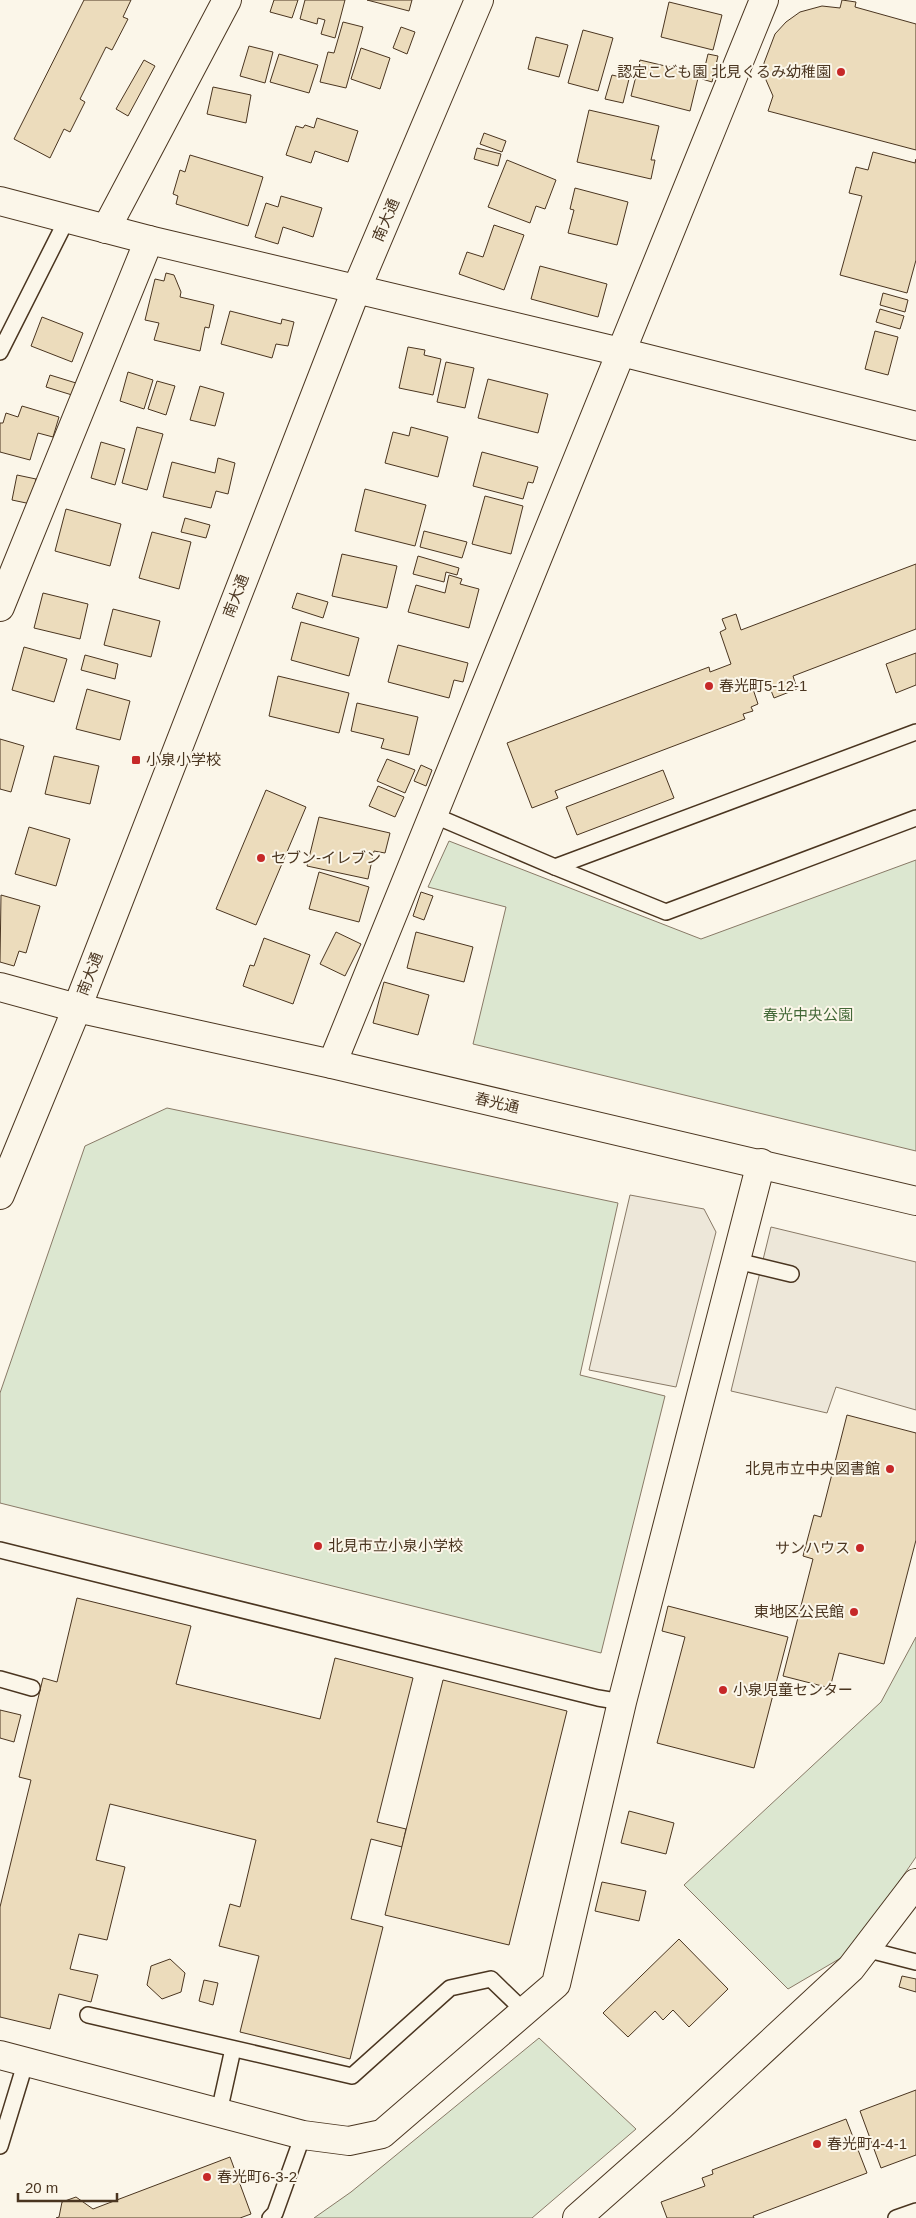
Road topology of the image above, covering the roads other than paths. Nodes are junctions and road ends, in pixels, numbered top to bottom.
1 (227, 0) edge
2 (479, 0) edge
3 (764, 0) edge
4 (0, 201) edge
5 (67, 219) junction
6 (106, 229) junction
7 (149, 240) junction
8 (356, 290) junction
9 (0, 352) edge
10 (621, 352) junction
11 (916, 426) edge
12 (0, 607) edge
13 (916, 732) edge
14 (433, 815) junction
15 (916, 818) edge
16 (555, 867) junction
17 (0, 987) edge
18 (77, 1008) junction
19 (332, 1064) junction
20 (761, 1164) junction
21 (0, 1195) edge
22 (916, 1201) edge
23 (737, 1260) junction
24 (791, 1274) dead end
25 (0, 1550) edge
26 (0, 1679) edge
27 (32, 1688) dead end
28 (622, 1702) junction
29 (916, 1883) edge
30 (865, 1949) junction
31 (916, 1962) edge
32 (524, 2011) junction
33 (88, 2015) dead end
34 (234, 2049) junction
35 (0, 2055) edge
36 (26, 2062) junction
37 (219, 2112) junction
38 (303, 2135) junction
39 (0, 2146) edge
40 (916, 2211) edge
41 (270, 2218) edge
42 (577, 2218) edge
43 (896, 2218) edge

1 - 6 street
2 - 8 street, 南大通
3 - 10 street
4 - 5 street
5 - 6 street
5 - 9 lane
6 - 7 street
7 - 8 street
7 - 12 street
8 - 10 street
8 - 18 street, 南大通
10 - 11 street
10 - 14 street
13 - 16 lane
14 - 16 lane
14 - 19 street
15 - 16 lane
17 - 18 street, 春光通
18 - 19 street, 春光通
18 - 21 street, 南大通
19 - 20 street, 春光通
20 - 22 street, 春光通
20 - 23 street
23 - 24 lane
23 - 28 street
25 - 28 lane
26 - 27 lane
28 - 32 street
29 - 30 street
30 - 31 lane
30 - 42 street
32 - 34 lane
32 - 38 street
33 - 34 lane
34 - 37 lane
35 - 36 street
36 - 37 street
36 - 39 lane
37 - 38 street
38 - 41 lane
40 - 43 lane

